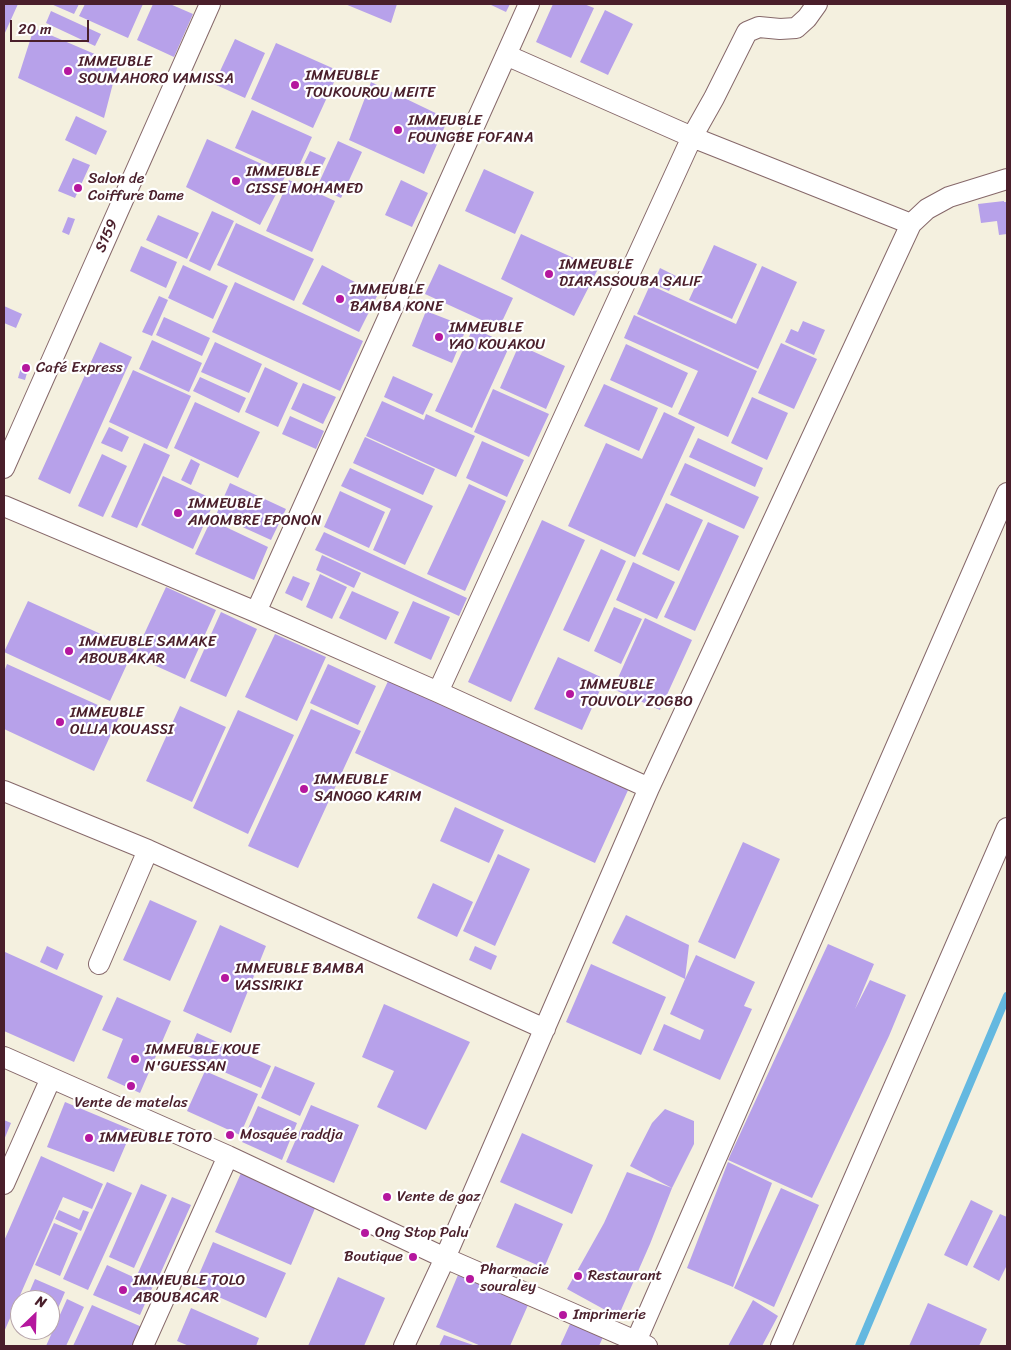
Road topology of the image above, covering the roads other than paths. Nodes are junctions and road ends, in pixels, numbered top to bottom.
1 (210, 4) edge
2 (529, 4) edge
3 (817, 4) edge
4 (506, 55) junction
5 (692, 137) junction
6 (1007, 179) edge
7 (910, 224) junction
8 (4, 468) edge
9 (1007, 493) edge
10 (4, 506) edge
11 (256, 612) junction
12 (438, 692) junction
13 (649, 788) junction
14 (4, 791) edge
15 (1007, 828) edge
16 (148, 850) junction
17 (99, 964) dead end
18 (545, 1029) junction
19 (4, 1057) edge
20 (51, 1078) junction
21 (228, 1156) junction
22 (4, 1184) edge
23 (445, 1258) junction
24 (640, 1345) edge
25 (143, 1346) edge
26 (404, 1346) edge
27 (781, 1346) edge

1 - 8 street, S159
2 - 4 street
3 - 5 street
4 - 5 street
4 - 11 street
5 - 7 street
5 - 12 street
6 - 7 street
7 - 13 street
9 - 24 street
10 - 11 street
11 - 12 street
12 - 13 street
13 - 18 street
14 - 16 street
15 - 27 street
16 - 17 street
16 - 18 street
18 - 23 street
19 - 20 street
20 - 21 street
20 - 22 street
21 - 23 street
21 - 25 street
23 - 24 street
23 - 26 street

